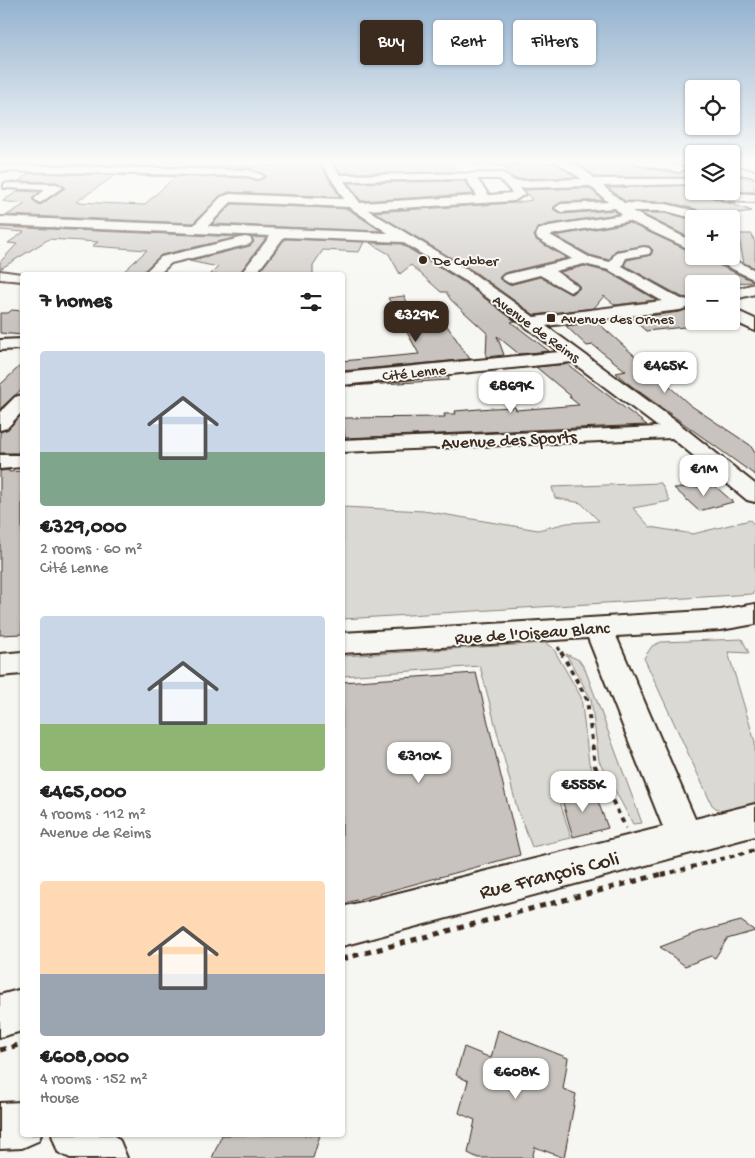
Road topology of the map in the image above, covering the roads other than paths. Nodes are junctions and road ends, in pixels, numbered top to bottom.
1 (211, 215) edge
2 (349, 215) edge
3 (368, 215) edge
4 (597, 215) edge
5 (633, 215) edge
6 (345, 218) dead end
7 (0, 221) edge
8 (327, 222) dead end
9 (197, 230) junction
10 (281, 234) junction
11 (685, 234) edge
12 (406, 238) junction
13 (644, 251) dead end
14 (584, 260) junction
15 (725, 265) edge
16 (614, 268) junction
17 (544, 271) junction
18 (152, 272) edge
19 (249, 272) edge
20 (0, 275) edge
21 (20, 277) edge
22 (509, 278) dead end
23 (754, 286) edge
24 (570, 287) dead end
25 (740, 291) edge
26 (685, 302) edge
27 (685, 303) edge
28 (530, 324) junction
29 (20, 344) edge
30 (0, 345) edge
31 (574, 356) junction
32 (345, 379) edge
33 (20, 403) edge
34 (0, 424) edge
35 (676, 432) junction
36 (345, 446) edge
37 (20, 461) edge
38 (0, 462) edge
39 (755, 495) edge
40 (755, 614) edge
41 (721, 620) junction
42 (755, 622) edge
43 (598, 628) junction
44 (345, 644) edge
45 (20, 663) edge
46 (0, 665) edge
47 (755, 820) edge
48 (685, 838) junction
49 (345, 926) edge
50 (20, 1011) edge
51 (0, 1016) edge
52 (20, 1124) edge
53 (0, 1126) edge
54 (80, 1137) edge
55 (103, 1158) edge

1 - 9 street
2 - 6 street
3 - 12 street, Avenue de Reims
4 - 14 street
5 - 11 street
7 - 9 street
8 - 10 street
9 - 10 street
10 - 12 street
10 - 18 street
10 - 19 street
12 - 28 street, Avenue de Reims
13 - 16 street
14 - 16 street
14 - 17 street
15 - 23 street
16 - 26 street
17 - 22 street
17 - 24 street
20 - 21 street
23 - 25 street
27 - 28 street
28 - 31 street, Avenue de Reims
29 - 30 street
31 - 32 street, Cité Lenne
31 - 35 street, Avenue de Reims
33 - 34 street
35 - 36 street, Avenue des Sports
35 - 39 street, Avenue de Reims
37 - 38 street
40 - 41 street, Rue de l'Oiseau Blanc
41 - 42 street, Rue de l'Oiseau Blanc
41 - 43 street, Rue de l'Oiseau Blanc
43 - 44 street, Rue de l'Oiseau Blanc
43 - 48 street
45 - 46 street
47 - 48 street, Rue François Coli
48 - 49 street, Rue François Coli
50 - 51 street
52 - 53 street
54 - 55 street

